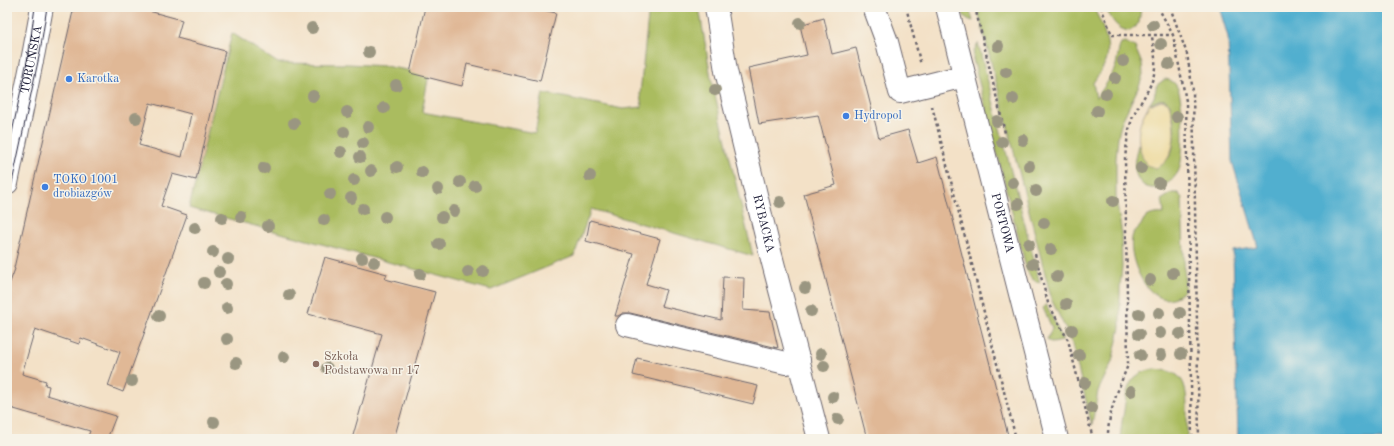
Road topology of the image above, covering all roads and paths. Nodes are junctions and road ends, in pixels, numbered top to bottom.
1 (42, 7) edge
2 (716, 7) edge
3 (874, 7) edge
4 (906, 7) edge
5 (947, 7) edge
6 (975, 7) edge
7 (1101, 7) edge
8 (1158, 7) edge
9 (1170, 7) edge
10 (1173, 35) junction
11 (1152, 36) junction
12 (964, 76) junction
13 (926, 85) junction
14 (1006, 140) dead end
15 (7, 182) edge
16 (1034, 249) dead end
17 (627, 325) dead end
18 (799, 360) junction
19 (819, 439) edge
20 (1016, 439) edge
21 (1057, 439) edge
22 (1093, 439) edge
23 (1108, 439) edge
24 (1192, 439) edge
25 (1199, 439) edge

1 - 15 street, TORUŃSKA
2 - 18 street, RYBACKA
3 - 13 street
4 - 13 path
5 - 12 street, PORTOWA
6 - 14 path
7 - 11 path
8 - 10 path
9 - 25 path
10 - 11 path
10 - 24 path
11 - 23 path
12 - 13 street
12 - 21 street, PORTOWA
13 - 20 path
16 - 22 path
17 - 18 street
18 - 19 street, RYBACKA

